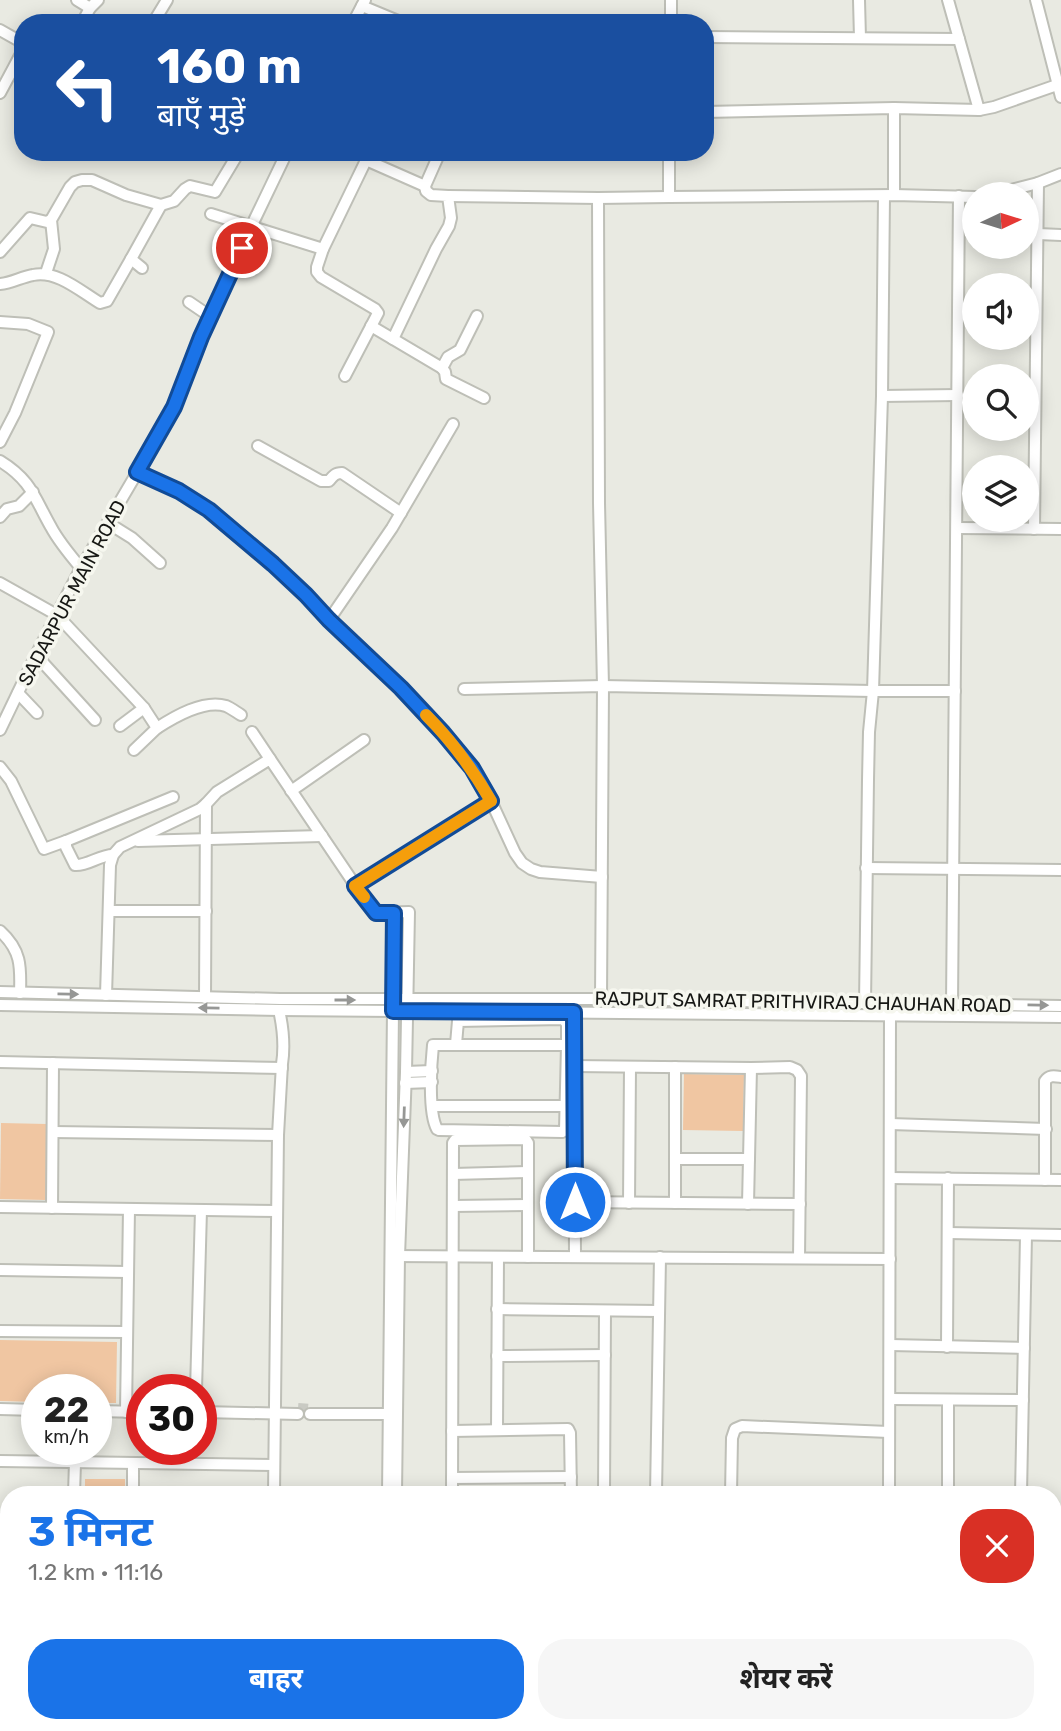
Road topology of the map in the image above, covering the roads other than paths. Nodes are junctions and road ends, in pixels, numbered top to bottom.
1 (77, 0) edge
2 (859, 0) edge
3 (948, 0) edge
4 (1036, 0) edge
5 (364, 3) edge
6 (94, 4) edge
7 (385, 14) edge
8 (714, 37) edge
9 (860, 38) junction
10 (960, 39) junction
11 (14, 67) edge
12 (1057, 85) junction
13 (0, 93) edge
14 (1061, 97) edge
15 (894, 108) junction
16 (979, 110) junction
17 (714, 112) edge
18 (234, 161) edge
19 (284, 161) edge
20 (366, 161) edge
21 (378, 161) edge
22 (436, 161) edge
23 (669, 161) edge
24 (1061, 174) edge
25 (1040, 182) edge
26 (425, 186) junction
27 (448, 196) junction
28 (889, 196) junction
29 (959, 196) junction
30 (962, 196) edge
31 (669, 197) junction
32 (598, 198) junction
33 (161, 205) junction
34 (211, 214) dead end
35 (51, 220) junction
36 (252, 225) junction
37 (1040, 234) edge
38 (1061, 235) edge
39 (323, 249) junction
40 (0, 253) edge
41 (131, 259) junction
42 (1038, 259) edge
43 (142, 268) dead end
44 (46, 274) junction
45 (0, 284) edge
46 (190, 302) dead end
47 (477, 316) dead end
48 (211, 317) junction
49 (0, 323) edge
50 (371, 326) junction
51 (393, 339) junction
52 (442, 368) junction
53 (345, 376) dead end
54 (958, 395) junction
55 (882, 396) junction
56 (484, 398) dead end
57 (453, 424) dead end
58 (0, 442) edge
59 (258, 446) dead end
60 (1035, 455) edge
61 (0, 461) edge
62 (137, 472) junction
63 (33, 492) junction
64 (401, 513) junction
65 (0, 517) edge
66 (107, 523) junction
67 (957, 528) junction
68 (962, 528) edge
69 (1039, 529) edge
70 (1061, 529) edge
71 (160, 563) dead end
72 (81, 568) junction
73 (0, 583) edge
74 (57, 615) junction
75 (329, 620) junction
76 (36, 655) junction
77 (603, 686) junction
78 (464, 689) dead end
79 (873, 691) junction
80 (955, 691) junction
81 (18, 693) junction
82 (144, 708) junction
83 (37, 713) dead end
84 (241, 715) dead end
85 (94, 720) dead end
86 (120, 726) dead end
87 (157, 728) junction
88 (0, 730) edge
89 (252, 732) dead end
90 (364, 740) dead end
91 (134, 750) dead end
92 (270, 759) junction
93 (0, 767) edge
94 (291, 791) junction
95 (173, 797) dead end
96 (491, 801) junction
97 (206, 804) junction
98 (322, 836) junction
99 (206, 838) junction
100 (66, 841) junction
101 (132, 841) junction
102 (113, 855) junction
103 (866, 869) junction
104 (953, 869) junction
105 (1061, 870) edge
106 (602, 877) junction
107 (355, 886) junction
108 (110, 911) junction
109 (206, 911) junction
110 (394, 913) junction
111 (0, 931) edge
112 (0, 992) edge
113 (20, 993) junction
114 (106, 995) junction
115 (205, 998) junction
116 (600, 999) junction
117 (864, 1003) junction
118 (952, 1004) junction
119 (0, 1005) edge
120 (393, 1005) junction
121 (408, 1005) junction
122 (1061, 1006) edge
123 (279, 1010) junction
124 (574, 1012) junction
125 (890, 1015) junction
126 (1061, 1017) edge
127 (456, 1044) junction
128 (567, 1045) junction
129 (0, 1062) edge
130 (53, 1063) junction
131 (282, 1066) junction
132 (574, 1066) junction
133 (630, 1066) junction
134 (675, 1067) junction
135 (751, 1068) junction
136 (432, 1076) junction
137 (406, 1077) junction
138 (1061, 1077) edge
139 (432, 1106) junction
140 (566, 1106) junction
141 (890, 1124) junction
142 (1046, 1129) junction
143 (53, 1132) junction
144 (278, 1136) junction
145 (675, 1159) junction
146 (749, 1159) junction
147 (528, 1172) junction
148 (453, 1174) junction
149 (890, 1178) junction
150 (948, 1178) junction
151 (1045, 1180) junction
152 (1061, 1180) edge
153 (575, 1202) junction
154 (629, 1203) junction
155 (675, 1203) junction
156 (748, 1204) junction
157 (800, 1204) junction
158 (528, 1205) junction
159 (453, 1206) junction
160 (0, 1208) edge
161 (52, 1208) junction
162 (129, 1209) junction
163 (201, 1210) junction
164 (277, 1211) junction
165 (948, 1233) junction
166 (1026, 1235) junction
167 (1061, 1235) edge
168 (395, 1256) junction
169 (453, 1256) junction
170 (498, 1257) junction
171 (528, 1257) junction
172 (575, 1257) junction
173 (660, 1258) junction
174 (799, 1258) junction
175 (890, 1259) junction
176 (0, 1270) edge
177 (128, 1272) junction
178 (497, 1309) junction
179 (606, 1311) junction
180 (659, 1311) junction
181 (0, 1331) edge
182 (126, 1332) junction
183 (890, 1345) junction
184 (947, 1347) junction
185 (1024, 1348) junction
186 (605, 1355) junction
187 (497, 1356) junction
188 (126, 1374) edge
189 (196, 1374) edge
190 (890, 1399) junction
191 (948, 1400) junction
192 (1023, 1401) junction
193 (0, 1409) edge
194 (21, 1410) edge
195 (275, 1410) junction
196 (112, 1412) edge
197 (126, 1412) edge
198 (217, 1412) edge
199 (392, 1412) junction
200 (496, 1430) junction
201 (452, 1431) junction
202 (889, 1432) junction
203 (0, 1461) edge
204 (21, 1461) edge
205 (75, 1465) edge
206 (133, 1465) edge
207 (217, 1465) edge
208 (274, 1465) junction
209 (571, 1477) junction
210 (452, 1478) junction
211 (74, 1486) edge
212 (133, 1486) edge
213 (274, 1486) edge
214 (388, 1486) edge
215 (396, 1486) edge
216 (452, 1486) edge
217 (572, 1486) edge
218 (604, 1486) edge
219 (656, 1486) edge
220 (731, 1486) edge
221 (889, 1486) edge
222 (948, 1486) edge
223 (1021, 1486) edge

1 - 6 street
2 - 9 street
3 - 10 street
4 - 12 street
5 - 7 street
8 - 9 street
9 - 10 street
10 - 16 street
11 - 13 street
12 - 14 street
12 - 16 street
15 - 16 street
15 - 17 street
15 - 28 street
18 - 33 street
19 - 36 street, SADARPUR MAIN ROAD
20 - 39 street
21 - 26 street
22 - 26 street
23 - 31 street
24 - 25 street
26 - 27 street
27 - 32 street
27 - 51 street
28 - 29 street
28 - 31 street
28 - 55 street
29 - 30 street
29 - 54 street
31 - 32 street
32 - 77 street
33 - 35 street
33 - 41 street
34 - 36 street
35 - 40 street
35 - 44 street
36 - 39 street
36 - 48 street, SADARPUR MAIN ROAD
37 - 38 street
39 - 50 street
41 - 43 street
41 - 44 street
42 - 60 street
44 - 45 street
46 - 48 street
47 - 52 street
48 - 62 street, SADARPUR MAIN ROAD
49 - 58 street
50 - 51 street
50 - 53 street
51 - 52 street
52 - 56 street
54 - 55 street
54 - 67 street
55 - 79 street
57 - 64 street
59 - 64 street
61 - 63 street
62 - 66 street, SADARPUR MAIN ROAD
62 - 75 street
63 - 65 street
63 - 72 street
64 - 75 street
66 - 71 street
66 - 72 street, SADARPUR MAIN ROAD
67 - 68 street
67 - 80 street
69 - 70 street
72 - 74 street, SADARPUR MAIN ROAD
73 - 74 street
74 - 76 street, SADARPUR MAIN ROAD
74 - 82 street
75 - 96 street
76 - 81 street, SADARPUR MAIN ROAD
76 - 85 street
77 - 78 street
77 - 79 street
77 - 106 street
79 - 80 street
79 - 103 street
80 - 104 street
81 - 83 street
81 - 88 street, SADARPUR MAIN ROAD
82 - 86 street
82 - 87 street
84 - 87 street
87 - 91 street
89 - 92 street
90 - 94 street
92 - 94 street
92 - 97 street
93 - 100 street
94 - 98 street
95 - 100 street
96 - 106 street
96 - 107 street
97 - 99 street
97 - 101 street
98 - 99 street
98 - 107 street
99 - 101 street
99 - 109 street
100 - 102 street
101 - 102 street
102 - 108 street
103 - 104 street
103 - 117 street
104 - 105 street
104 - 118 street
106 - 116 street
107 - 110 street
108 - 109 street
108 - 114 street
109 - 115 street
110 - 120 street
110 - 121 street
111 - 113 street
112 - 113 street, RAJPUT SAMRAT PRITHVIRAJ CHAUHAN ROAD
113 -> 114 street, RAJPUT SAMRAT PRITHVIRAJ CHAUHAN ROAD
114 - 115 street, RAJPUT SAMRAT PRITHVIRAJ CHAUHAN ROAD
115 -> 120 street, RAJPUT SAMRAT PRITHVIRAJ CHAUHAN ROAD
116 - 117 street, RAJPUT SAMRAT PRITHVIRAJ CHAUHAN ROAD
116 - 121 street, RAJPUT SAMRAT PRITHVIRAJ CHAUHAN ROAD
117 - 118 street, RAJPUT SAMRAT PRITHVIRAJ CHAUHAN ROAD
118 -> 122 street, RAJPUT SAMRAT PRITHVIRAJ CHAUHAN ROAD
123 -> 119 street, RAJPUT SAMRAT PRITHVIRAJ CHAUHAN ROAD
120 - 121 street, RAJPUT SAMRAT PRITHVIRAJ CHAUHAN ROAD
120 - 123 street, RAJPUT SAMRAT PRITHVIRAJ CHAUHAN ROAD
120 - 168 street
121 - 124 street, RAJPUT SAMRAT PRITHVIRAJ CHAUHAN ROAD
121 - 137 street
123 - 131 street
124 - 125 street, RAJPUT SAMRAT PRITHVIRAJ CHAUHAN ROAD
124 - 132 street
125 - 126 street, RAJPUT SAMRAT PRITHVIRAJ CHAUHAN ROAD
125 - 141 street
127 - 128 street
127 - 128 street
127 - 136 street
128 - 140 street
129 - 130 street
130 - 131 street
130 - 143 street
131 - 144 street
132 - 133 street
132 - 153 street
133 - 134 street
133 - 154 street
134 - 135 street
134 - 145 street
135 - 146 street
135 - 157 street
136 - 137 street
136 - 139 street
137 -> 168 street
138 - 142 street
139 - 140 street
139 - 140 street
141 - 142 street
141 - 149 street
142 - 151 street
143 - 144 street
143 - 161 street
144 - 164 street
145 - 146 street
145 - 155 street
146 - 156 street
147 - 148 street
147 - 148 street
147 - 158 street
148 - 159 street
149 - 150 street
149 - 175 street
150 - 151 street
150 - 165 street
151 - 152 street
153 - 154 street
153 - 172 street
154 - 155 street
155 - 156 street
156 - 157 street
157 - 174 street
158 - 159 street
158 - 171 street
159 - 169 street
160 - 161 street
161 - 162 street
162 - 163 street
162 - 177 street
163 - 164 street
163 - 189 street
164 - 195 street
165 - 166 street
165 - 184 street
166 - 167 street
166 - 185 street
168 - 169 street
168 - 199 street
169 - 170 street
169 - 201 street
170 - 171 street
170 - 178 street
171 - 172 street
172 - 173 street
173 - 174 street
173 - 180 street
174 - 175 street
175 - 183 street
176 - 177 street
177 - 182 street
178 - 179 street
178 - 187 street
179 - 180 street
179 - 186 street
180 - 219 street
181 - 182 street
182 - 188 street
183 - 184 street
183 - 190 street
184 - 185 street
185 - 192 street
186 - 187 street
186 - 218 street
187 - 200 street
190 - 191 street
190 - 202 street
191 - 192 street
191 - 222 street
192 - 223 street
193 - 194 street
195 - 198 street
195 - 199 street
195 - 208 street
196 - 197 street
199 - 214 street
199 - 215 street
200 - 201 street
200 - 209 street
201 - 210 street
202 - 220 street
202 - 221 street
203 - 204 street
205 - 211 street
206 - 212 street
207 - 208 street
208 - 213 street
209 - 210 street
209 - 217 street
210 - 216 street

